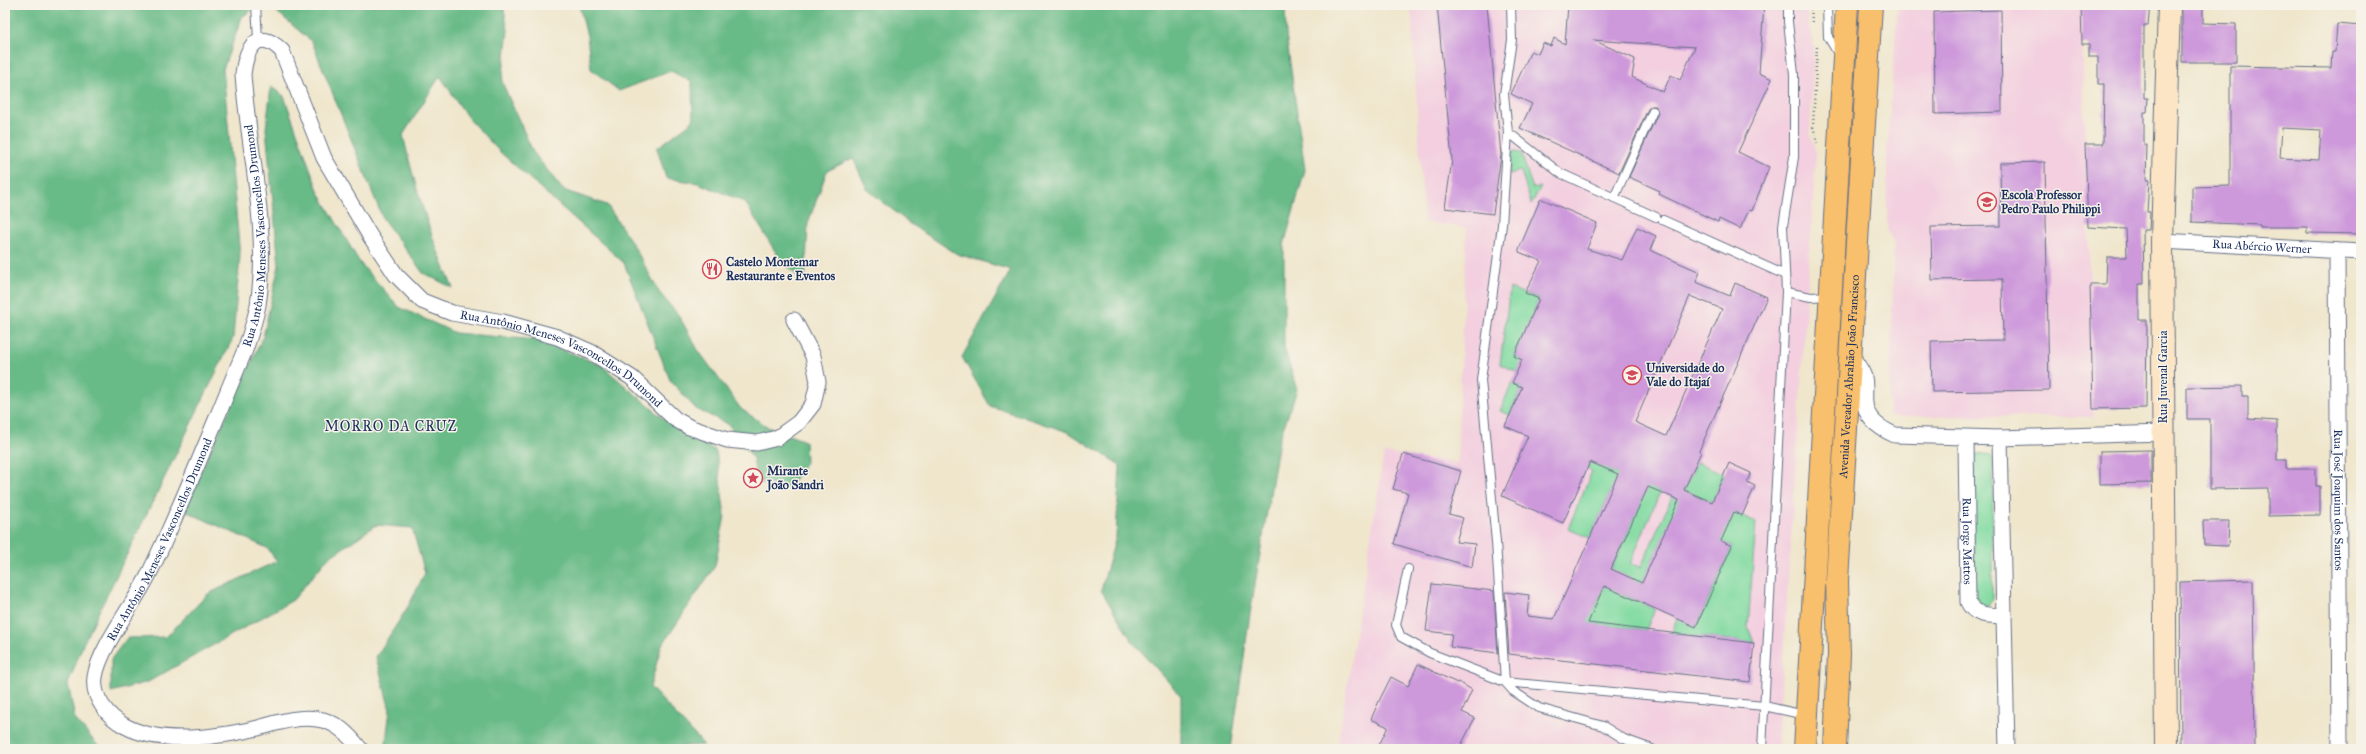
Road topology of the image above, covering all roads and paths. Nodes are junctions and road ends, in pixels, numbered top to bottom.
1 (256, 5) edge
2 (1511, 5) edge
3 (1788, 5) edge
4 (1827, 5) edge
5 (1847, 5) edge
6 (1872, 5) edge
7 (2169, 5) edge
8 (258, 40) junction
9 (1844, 63) junction
10 (1652, 111) dead end
11 (1508, 132) junction
12 (1614, 198) junction
13 (2162, 241) junction
14 (2337, 251) junction
15 (2361, 252) edge
16 (1785, 275) junction
17 (1786, 292) junction
18 (1830, 296) junction
19 (794, 320) dead end
20 (1851, 355) junction
21 (2163, 432) junction
22 (1966, 438) junction
23 (2000, 438) junction
24 (1408, 569) dead end
25 (2004, 616) junction
26 (1504, 682) junction
27 (1764, 706) junction
28 (1806, 714) junction
29 (360, 749) edge
30 (1652, 749) edge
31 (1762, 749) edge
32 (1805, 749) edge
33 (1835, 749) edge
34 (2007, 749) edge
35 (2166, 749) edge
36 (2340, 749) edge

1 - 8 lane
2 - 11 lane
3 - 16 lane
4 - 9 lane
5 - 9 main road, Avenida Vereador Abrahão João Francisco
6 - 20 main road, Avenida Vereador Abrahão João Francisco
7 - 13 main road, Rua Juvenal Garcia
8 - 19 street, Rua Antônio Meneses Vasconcellos Drumond
8 - 29 street, Rua Antônio Meneses Vasconcellos Drumond
9 - 18 main road, Avenida Vereador Abrahão João Francisco
10 - 12 lane
11 - 12 lane
11 - 26 lane
12 - 16 lane
13 - 14 street, Rua Abércio Werner
13 - 21 main road, Rua Juvenal Garcia
14 - 15 street, Rua Abércio Werner
14 - 36 street, Rua José Joaquim dos Santos
16 - 17 lane
17 - 18 lane
17 - 27 lane
18 - 28 main road, Avenida Vereador Abrahão João Francisco
20 - 22 street
20 - 33 main road, Avenida Vereador Abrahão João Francisco
21 - 23 street
21 - 35 main road, Rua Juvenal Garcia
22 - 23 street
22 - 25 street, Rua Jorge Mattos
23 - 25 street
24 - 26 lane
25 - 34 street
26 - 27 lane
26 - 30 lane
27 - 28 lane
27 - 31 lane
28 - 32 main road, Avenida Vereador Abrahão João Francisco

